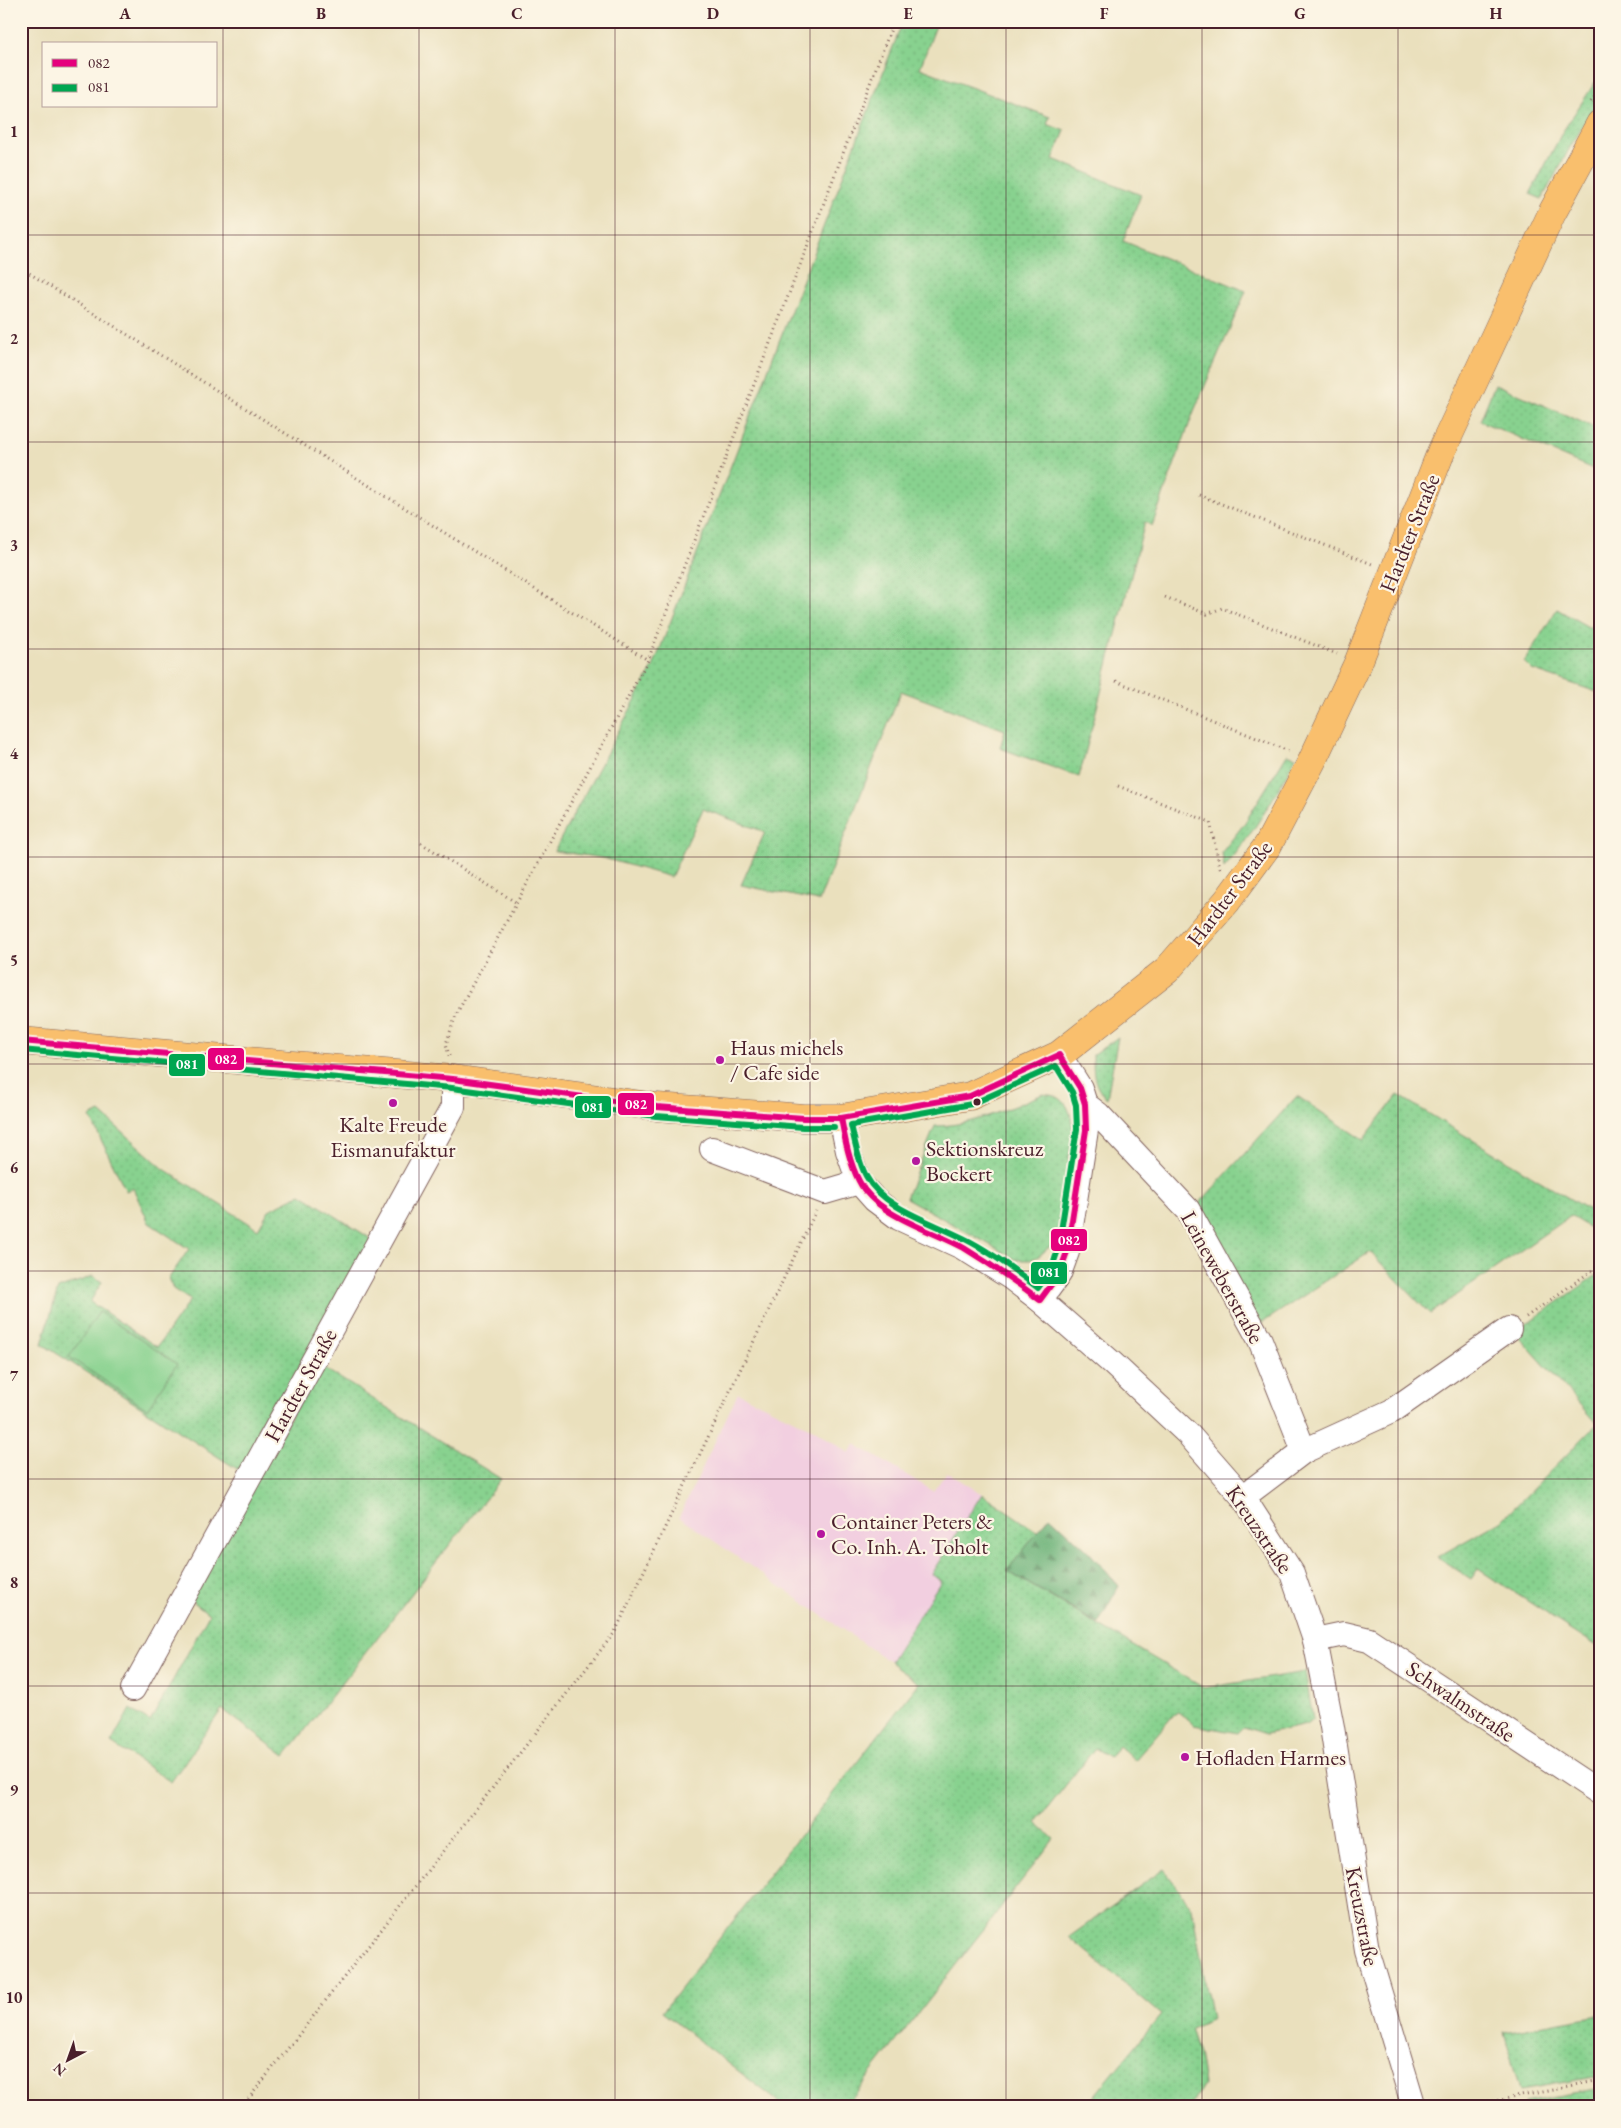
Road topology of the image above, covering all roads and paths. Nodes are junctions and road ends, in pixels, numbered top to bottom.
1 (894, 21) edge
2 (1600, 124) edge
3 (21, 268) edge
4 (1199, 495) dead end
5 (1394, 572) junction
6 (1165, 597) dead end
7 (648, 660) junction
8 (1358, 663) junction
9 (1116, 681) dead end
10 (1312, 761) junction
11 (1118, 786) dead end
12 (421, 843) dead end
13 (1227, 902) junction
14 (517, 903) junction
15 (21, 1041) edge
16 (1059, 1055) junction
17 (453, 1079) junction
18 (1085, 1104) junction
19 (841, 1118) junction
20 (712, 1149) dead end
21 (859, 1182) junction
22 (825, 1192) junction
23 (1600, 1266) edge
24 (1040, 1300) junction
25 (1509, 1329) joint
26 (1304, 1451) junction
27 (1243, 1496) junction
28 (1315, 1640) junction
29 (133, 1689) dead end
30 (1600, 1793) edge
31 (1600, 2081) edge
32 (242, 2107) edge
33 (1414, 2107) edge
34 (1463, 2107) edge

1 - 7 path
2 - 5 main road, Hardter Straße
3 - 7 path
4 - 5 path
5 - 8 main road, Hardter Straße
6 - 8 path
7 - 14 path
8 - 10 main road, Hardter Straße
9 - 10 path
10 - 13 main road, Hardter Straße
11 - 13 path
12 - 14 path
13 - 16 main road, Hardter Straße
14 - 17 path
15 - 17 main road, Hardter Straße
16 - 18 street, Leineweberstraße
16 - 19 main road, Hardter Straße
17 - 19 main road, Hardter Straße
17 - 29 street, Hardter Straße
18 - 24 street, Leineweberstraße
18 - 26 street, Leineweberstraße
19 - 21 street, Kreuzstraße
20 - 22 street
21 - 22 street
21 - 24 street, Kreuzstraße
22 - 32 path
23 - 25 path
24 - 27 street, Kreuzstraße
25 - 26 street
26 - 27 street
27 - 28 street, Kreuzstraße
28 - 30 street, Schwalmstraße
28 - 33 street, Kreuzstraße
31 - 34 path

